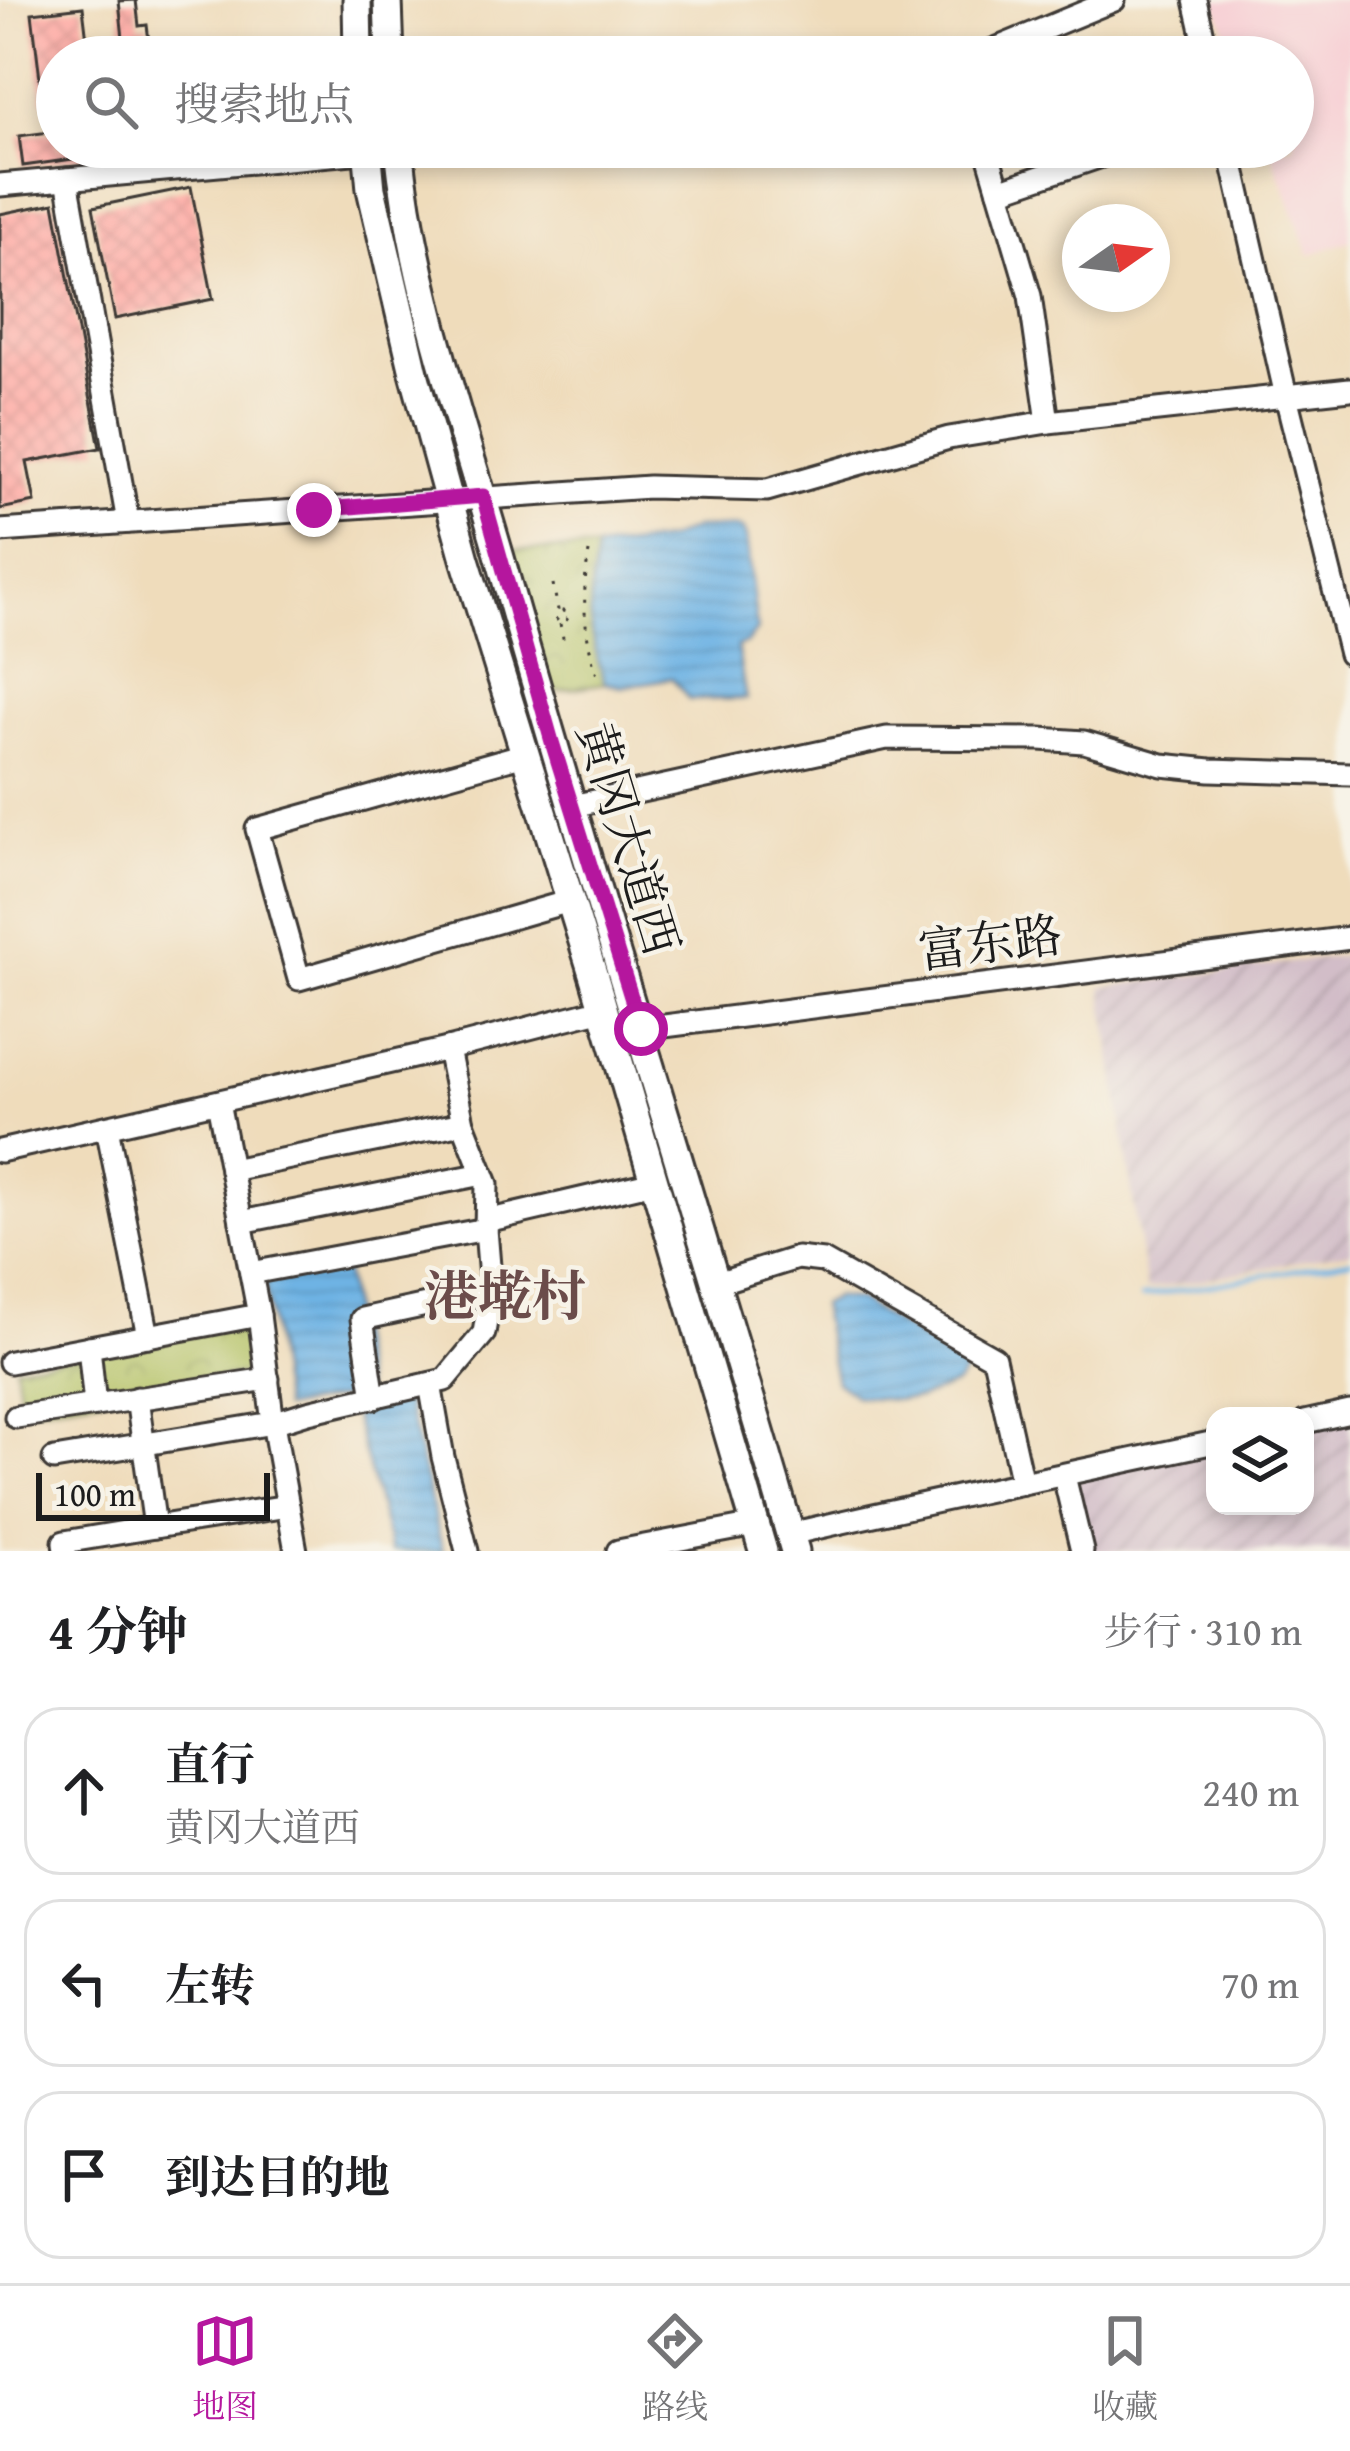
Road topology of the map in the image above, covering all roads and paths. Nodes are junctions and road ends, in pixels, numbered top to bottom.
1 (357, 0) edge
2 (388, 0) edge
3 (1114, 0) edge
4 (1195, 0) edge
5 (358, 36) edge
6 (389, 36) edge
7 (1027, 36) edge
8 (1203, 36) edge
9 (177, 168) edge
10 (369, 168) edge
11 (405, 168) edge
12 (992, 168) edge
13 (1066, 168) edge
14 (1234, 168) edge
15 (67, 179) junction
16 (0, 185) edge
17 (999, 191) junction
18 (1350, 389) edge
19 (1286, 397) junction
20 (1048, 422) junction
21 (483, 496) junction
22 (448, 498) junction
23 (128, 522) junction
24 (0, 531) edge
25 (589, 552) dead end
26 (553, 584) dead end
27 (558, 610) junction
28 (557, 620) junction
29 (543, 621) dead end
30 (565, 647) dead end
31 (1350, 654) edge
32 (599, 682) dead end
33 (525, 754) junction
34 (1350, 774) edge
35 (572, 806) junction
36 (570, 901) junction
37 (1350, 938) edge
38 (603, 1009) junction
39 (641, 1029) junction
40 (448, 1049) junction
41 (218, 1102) junction
42 (463, 1123) junction
43 (107, 1127) junction
44 (0, 1151) edge
45 (231, 1171) junction
46 (483, 1174) junction
47 (654, 1182) junction
48 (241, 1222) junction
49 (486, 1225) junction
50 (251, 1273) junction
51 (717, 1283) junction
52 (491, 1292) junction
53 (259, 1315) junction
54 (148, 1336) junction
55 (88, 1347) junction
56 (10, 1362) dead end
57 (268, 1379) junction
58 (430, 1384) junction
59 (137, 1398) junction
60 (374, 1398) junction
61 (95, 1405) junction
62 (1350, 1412) edge
63 (16, 1417) dead end
64 (1314, 1420) edge
65 (273, 1423) junction
66 (1206, 1444) edge
67 (54, 1459) dead end
68 (1064, 1476) junction
69 (1022, 1483) junction
70 (288, 1506) junction
71 (155, 1527) junction
72 (759, 1538) edge
73 (792, 1543) edge
74 (65, 1551) edge
75 (296, 1551) edge
76 (467, 1551) edge
77 (618, 1551) edge
78 (1082, 1551) edge

1 - 5 main road
2 - 6 main road
3 - 7 street
4 - 8 street
9 - 15 street
10 - 22 main road, 黄冈大道西
11 - 21 main road, 黄冈大道西
12 - 17 street
13 - 17 street
14 - 19 street
15 - 16 street
15 - 23 street
17 - 20 street
18 - 19 street
19 - 20 street
19 - 31 street
20 - 21 street
21 - 22 street
21 - 35 main road, 黄冈大道西
22 - 23 street
22 - 33 main road, 黄冈大道西
23 - 24 street
25 - 32 path
26 - 27 path
27 - 28 path
27 - 28 path
28 - 29 path
28 - 30 path
33 - 36 main road, 黄冈大道西
33 - 36 street
34 - 35 street
35 - 39 main road, 黄冈大道西
36 - 38 main road, 黄冈大道西
37 - 39 street, 富东路
38 - 40 street
38 - 47 main road, 黄冈大道西
39 - 51 main road, 黄冈大道西
40 - 41 street
40 - 42 street
41 - 43 street
41 - 45 street
42 - 45 street
42 - 46 street
43 - 44 street
43 - 54 street
45 - 48 street
46 - 48 street
46 - 49 street
47 - 49 street
47 - 72 main road, 黄冈大道西
48 - 50 street
49 - 50 street
49 - 52 street
50 - 53 street
51 - 69 street
51 - 73 main road, 黄冈大道西
52 - 58 street
52 - 60 street
53 - 54 street
53 - 57 street
54 - 55 street
55 - 56 street
55 - 61 street
57 - 59 street
57 - 65 street
58 - 60 street
58 - 76 street
59 - 61 street
59 - 71 street
60 - 65 street
61 - 63 street
62 - 64 street
65 - 67 street
65 - 70 street
66 - 68 street
68 - 69 street
68 - 78 street
69 - 73 street
70 - 71 street
70 - 75 street
71 - 74 street
72 - 77 street

